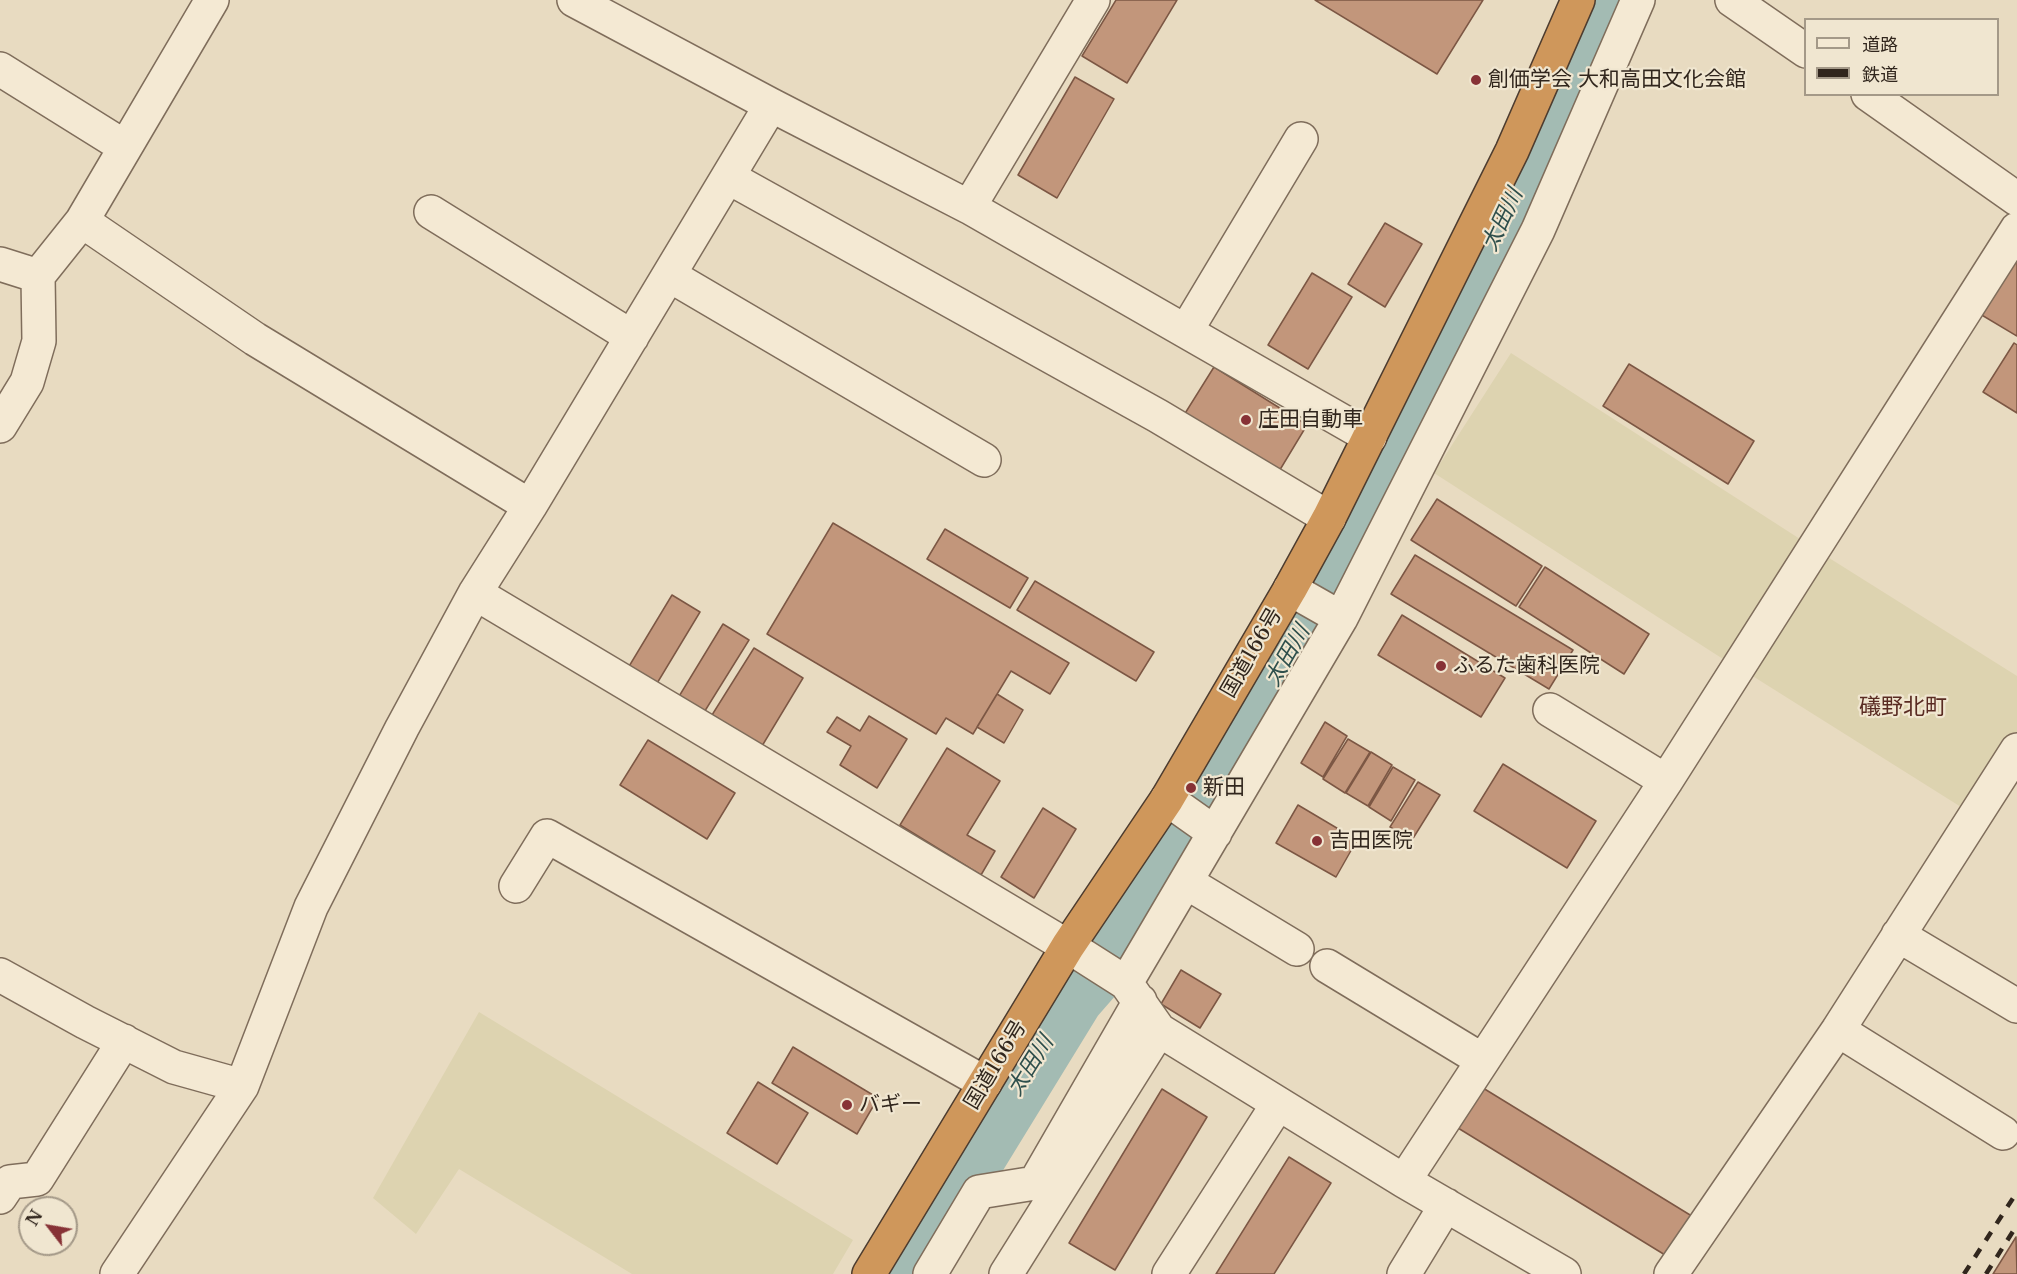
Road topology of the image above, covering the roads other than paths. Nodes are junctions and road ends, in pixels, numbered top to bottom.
1 (212, 0) edge
2 (574, 0) edge
3 (1094, 0) edge
4 (1578, 0) edge
5 (1638, 0) edge
6 (1732, 0) edge
7 (1804, 50) edge
8 (0, 69) edge
9 (1871, 96) edge
10 (771, 105) junction
11 (1301, 139) dead end
12 (125, 147) junction
13 (728, 177) junction
14 (2017, 199) edge
15 (969, 207) junction
16 (431, 212) dead end
17 (82, 221) junction
18 (2017, 229) edge
19 (0, 264) edge
20 (669, 275) junction
21 (38, 276) junction
22 (1186, 331) junction
23 (632, 337) junction
24 (0, 426) edge
25 (1370, 436) junction
26 (984, 460) dead end
27 (530, 506) junction
28 (1329, 518) junction
29 (475, 593) junction
30 (1317, 604) junction
31 (1550, 710) dead end
32 (2017, 750) edge
33 (1666, 781) junction
34 (1174, 805) junction
35 (1212, 831) junction
36 (1186, 882) junction
37 (516, 886) dead end
38 (1898, 935) junction
39 (1297, 949) dead end
40 (1075, 951) junction
41 (1327, 966) dead end
42 (0, 975) edge
43 (1128, 987) junction
44 (2017, 1006) edge
45 (1159, 1030) junction
46 (1838, 1030) junction
47 (124, 1041) junction
48 (1482, 1059) junction
49 (985, 1083) junction
50 (242, 1086) junction
51 (1278, 1104) junction
52 (2003, 1133) dead end
53 (1404, 1181) junction
54 (0, 1197) edge
55 (1446, 1205) junction
56 (117, 1274) edge
57 (869, 1274) edge
58 (930, 1274) edge
59 (1006, 1274) edge
60 (1169, 1274) edge
61 (1404, 1274) edge
62 (1564, 1274) edge
63 (1671, 1274) edge

1 - 12 street
2 - 10 street
3 - 15 street
4 - 25 highway, 国道166号
5 - 30 street
6 - 7 street
8 - 12 street
9 - 14 street
10 - 13 street
10 - 15 street
11 - 22 street
12 - 17 street
13 - 20 street
13 - 28 street
15 - 22 street
16 - 23 street
17 - 21 street
17 - 27 street
18 - 33 street
19 - 21 street
20 - 23 street
20 - 26 street
21 - 24 street
22 - 25 street
23 - 27 street
25 - 28 highway, 国道166号
27 - 29 street
28 - 30 highway, 国道166号
29 - 40 street
29 - 50 street
30 - 34 highway, 国道166号
30 - 35 street
31 - 33 street
32 - 38 street
33 - 48 street
34 - 35 street
34 - 40 highway, 国道166号
35 - 36 street
36 - 39 street
36 - 43 street
37 - 49 street
38 - 44 street
38 - 46 street
40 - 43 street
40 - 49 highway, 国道166号
41 - 48 street
42 - 47 street
43 - 45 street
43 - 58 street
45 - 51 street
45 - 59 street
46 - 52 street
46 - 63 street
47 - 50 street
47 - 54 street
48 - 53 street
49 - 57 highway, 国道166号
50 - 56 street
51 - 53 street
51 - 60 street
53 - 55 street
55 - 61 street
55 - 62 street

